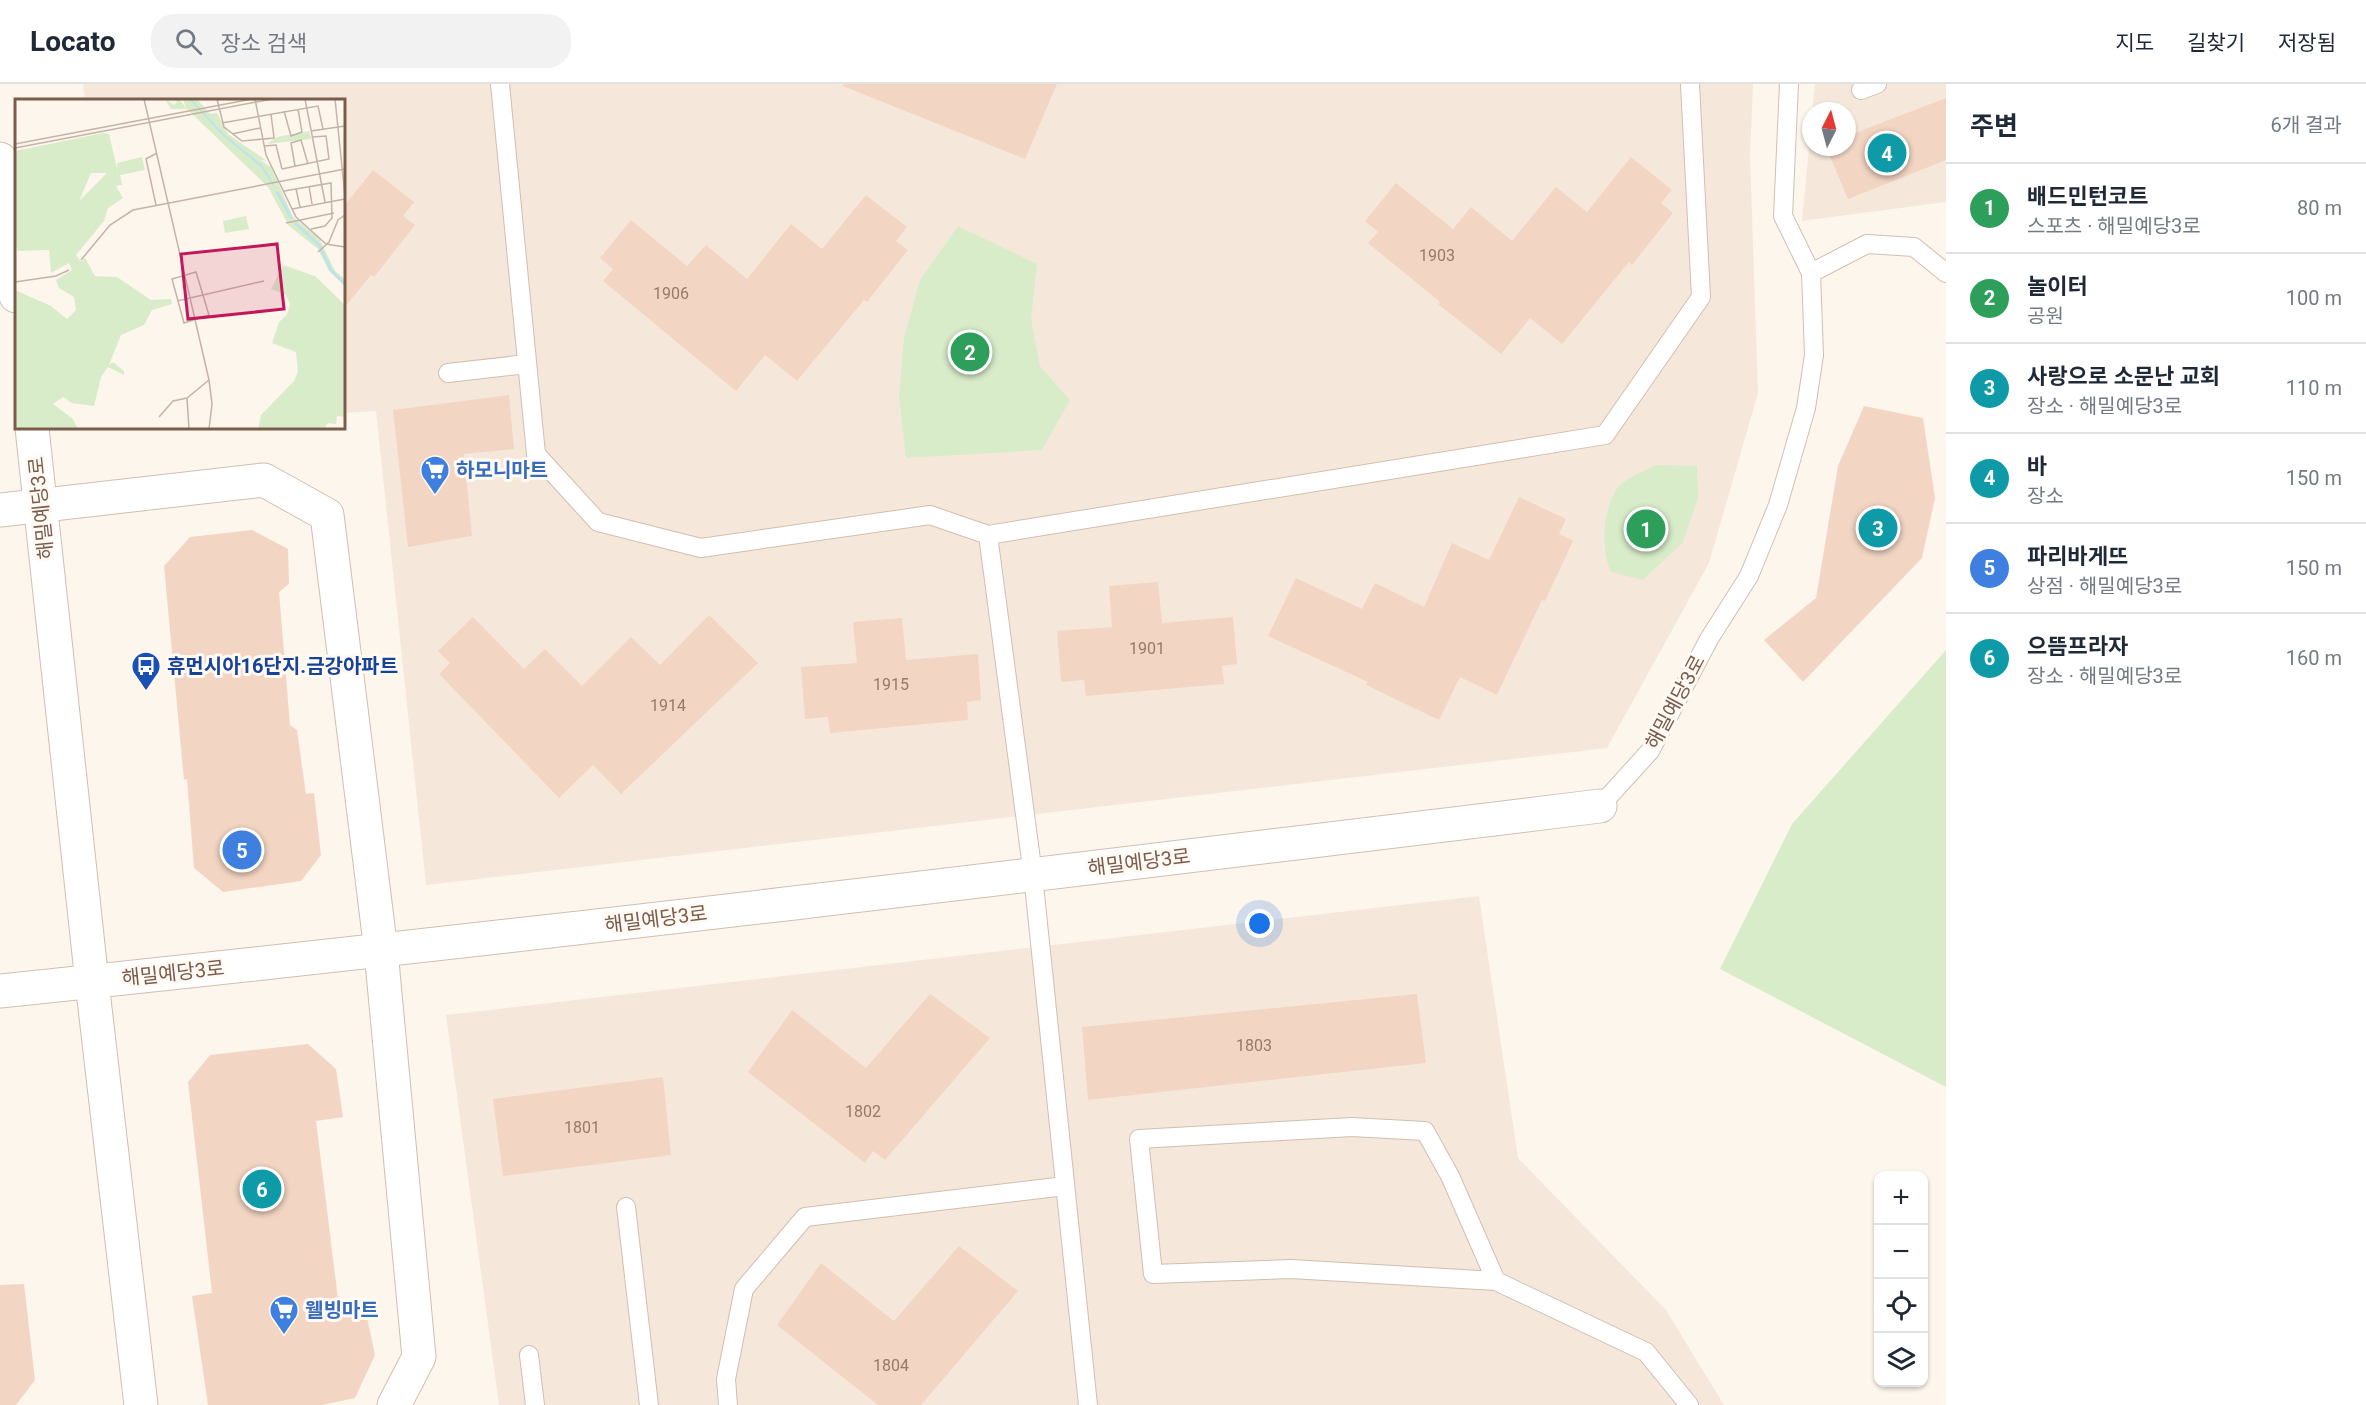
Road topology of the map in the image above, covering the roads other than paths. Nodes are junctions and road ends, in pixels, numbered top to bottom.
1 (500, 84) edge
2 (1690, 84) edge
3 (1789, 84) edge
4 (0, 159) edge
5 (1811, 273) junction
6 (1946, 273) edge
7 (15, 288) edge
8 (527, 364) junction
9 (448, 373) dead end
10 (32, 429) edge
11 (41, 504) junction
12 (0, 510) edge
13 (988, 535) junction
14 (1600, 806) joint
15 (1033, 875) junction
16 (381, 951) junction
17 (92, 982) junction
18 (0, 992) edge
19 (1065, 1186) junction
20 (626, 1207) dead end
21 (1496, 1281) junction
22 (529, 1355) dead end
23 (141, 1405) edge
24 (394, 1405) edge
25 (535, 1405) edge
26 (649, 1405) edge
27 (728, 1405) edge
28 (1088, 1405) edge
29 (1689, 1405) edge

1 - 8 lane
2 - 13 lane
3 - 5 lane
4 - 7 street
5 - 6 lane
5 - 14 lane, 해밀예당3로
8 - 9 lane
8 - 13 lane
10 - 11 street, 해밀예당3로
11 - 12 street
11 - 16 street
11 - 17 street, 해밀예당3로
13 - 15 lane
14 - 15 street, 해밀예당3로
15 - 16 street, 해밀예당3로
15 - 19 lane
16 - 17 street, 해밀예당3로
16 - 24 street
17 - 18 street
17 - 23 street, 해밀예당3로
19 - 27 lane
19 - 28 lane
20 - 26 lane
21 - 21 lane
21 - 29 lane
22 - 25 lane

